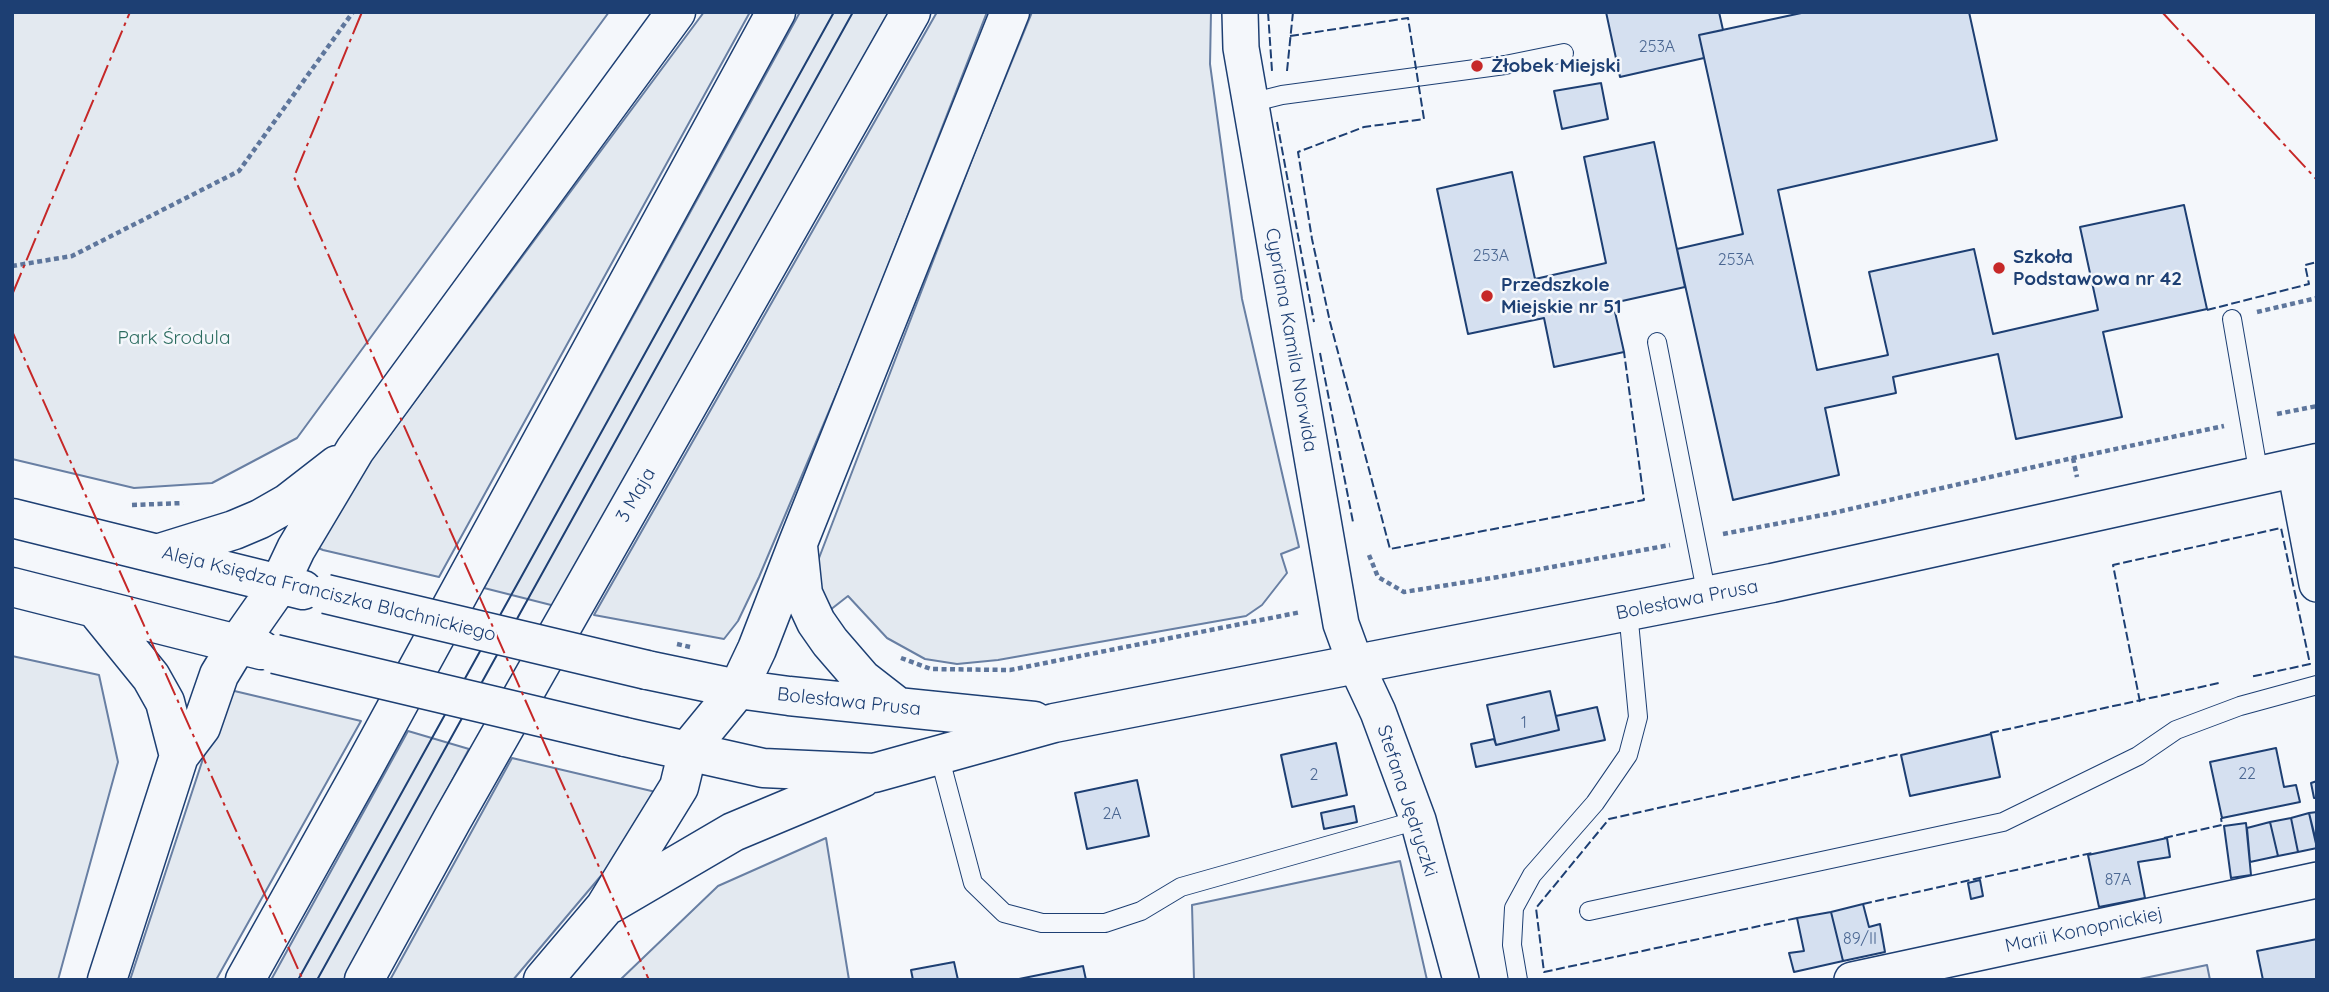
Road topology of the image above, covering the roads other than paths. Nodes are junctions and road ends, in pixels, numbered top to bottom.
1 (676, 12) edge
2 (776, 12) edge
3 (911, 12) edge
4 (1010, 12) edge
5 (1240, 12) edge
6 (1564, 53) dead end
7 (1250, 103) junction
8 (2232, 319) dead end
9 (1657, 342) dead end
10 (355, 450) junction
11 (2306, 465) edge
12 (2259, 476) junction
13 (12, 518) edge
14 (797, 543) junction
15 (160, 553) junction
16 (2317, 584) edge
17 (279, 585) junction
18 (12, 587) edge
19 (1707, 596) junction
20 (95, 608) junction
21 (1628, 611) junction
22 (239, 642) junction
23 (1356, 665) junction
24 (646, 670) joint
25 (2317, 685) edge
26 (738, 689) junction
27 (898, 707) junction
28 (1054, 723) junction
29 (688, 750) junction
30 (939, 755) junction
31 (179, 756) junction
32 (874, 773) junction
33 (1418, 820) junction
34 (2317, 880) edge
35 (605, 907) junction
36 (1589, 911) dead end
37 (107, 980) edge
38 (245, 980) edge
39 (364, 980) edge
40 (543, 980) edge
41 (1461, 980) edge
42 (1518, 980) edge
43 (1852, 980) edge

1 - 10 main road
2 - 38 main road
3 - 39 main road, 3 Maja
4 - 14 main road
5 - 7 street, Cypriana Kamila Norwida
6 - 7 lane
7 - 23 street, Cypriana Kamila Norwida
8 - 12 lane
9 - 19 lane
10 - 15 main road
10 - 17 main road
11 - 12 main road, Bolesława Prusa
11 - 16 street
12 - 19 main road, Bolesława Prusa
13 - 15 main road, Aleja Księdza Franciszka Blachnickiego
14 - 26 main road
14 - 27 main road
15 - 17 main road, Aleja Księdza Franciszka Blachnickiego
17 - 22 main road
17 - 24 main road, Aleja Księdza Franciszka Blachnickiego, bridge
18 - 20 main road
19 - 21 main road, Bolesława Prusa
20 - 22 main road
20 - 31 main road
21 - 23 main road, Bolesława Prusa
21 - 42 lane
22 - 29 main road, Bolesława Prusa, bridge
22 - 31 main road
23 - 28 main road, Bolesława Prusa
23 - 33 street, Stefana Jędryczki
24 - 26 main road, Bolesława Prusa
25 - 36 lane
26 - 27 main road, Bolesława Prusa
26 - 29 main road
27 - 28 main road, Bolesława Prusa
28 - 30 main road, Bolesława Prusa
29 - 32 main road, Bolesława Prusa
29 - 35 main road
30 - 32 main road, Bolesława Prusa
30 - 33 lane
31 - 37 main road
32 - 35 main road
33 - 41 street, Stefana Jędryczki
34 - 43 street, Marii Konopnickiej
35 - 40 main road

